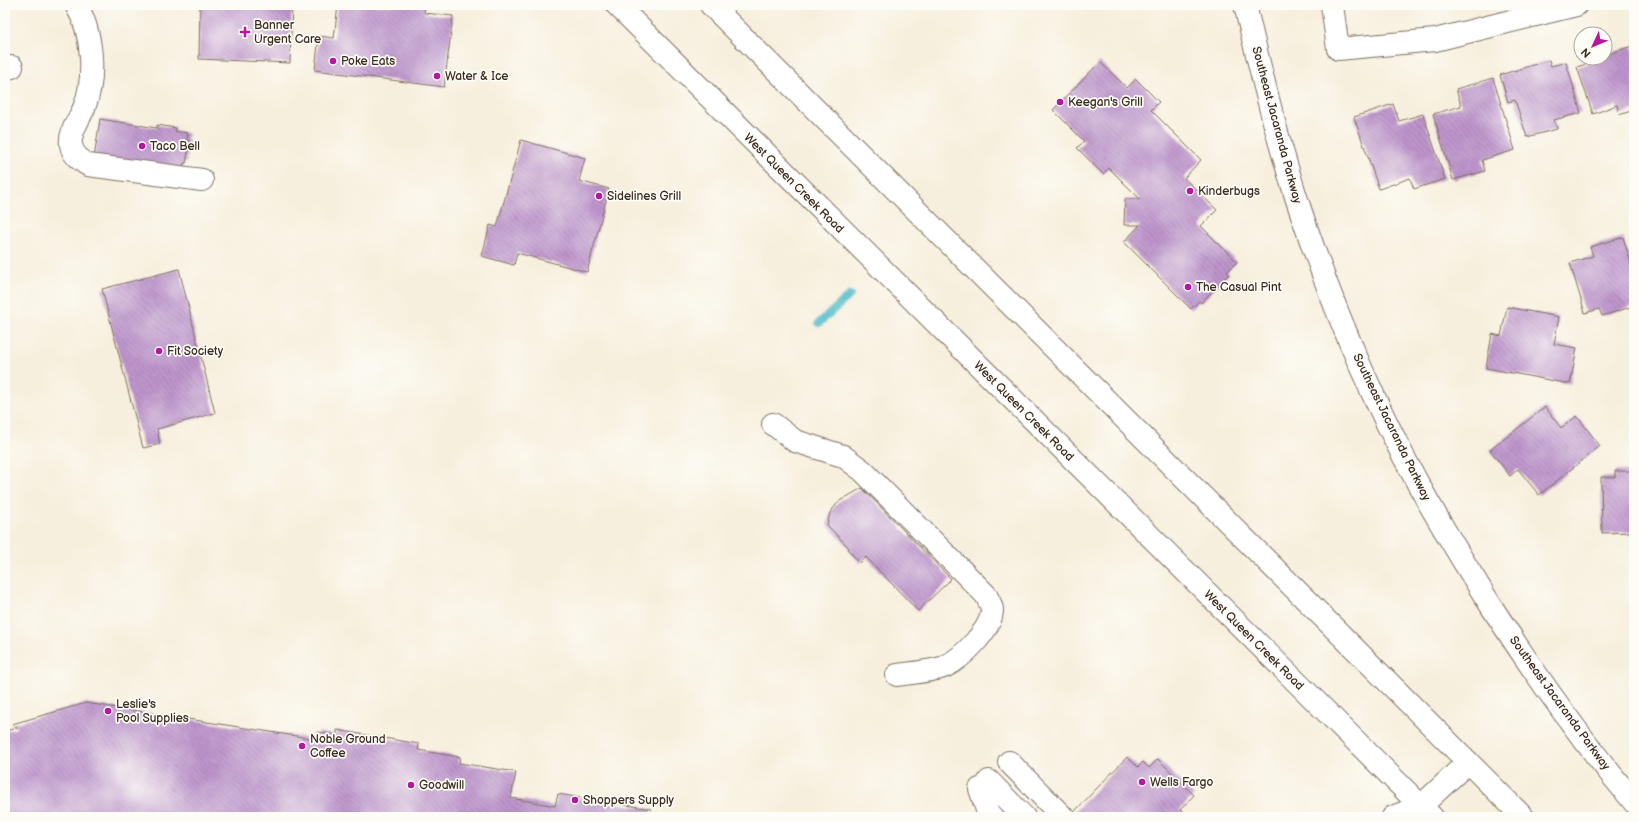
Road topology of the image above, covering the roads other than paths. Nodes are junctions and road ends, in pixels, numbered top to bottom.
1 (76, 5) edge
2 (617, 5) edge
3 (711, 5) edge
4 (1245, 5) edge
5 (1332, 5) edge
6 (1576, 5) edge
7 (202, 180) dead end
8 (773, 424) dead end
9 (897, 675) dead end
10 (1468, 762) junction
11 (995, 775) junction
12 (1634, 802) edge
13 (1423, 813) edge
14 (992, 817) edge
15 (1024, 817) edge
16 (1046, 817) edge
17 (1063, 817) edge
18 (1393, 817) edge
19 (1523, 817) edge

1 - 7 main road
2 - 13 main road, West Queen Creek Road
3 - 10 main road
4 - 12 main road, Southeast Jacaranda Parkway
5 - 6 main road
8 - 9 main road
10 - 13 main road
10 - 19 main road
11 - 14 main road
11 - 15 main road
11 - 16 main road
11 - 17 main road
13 - 18 main road

